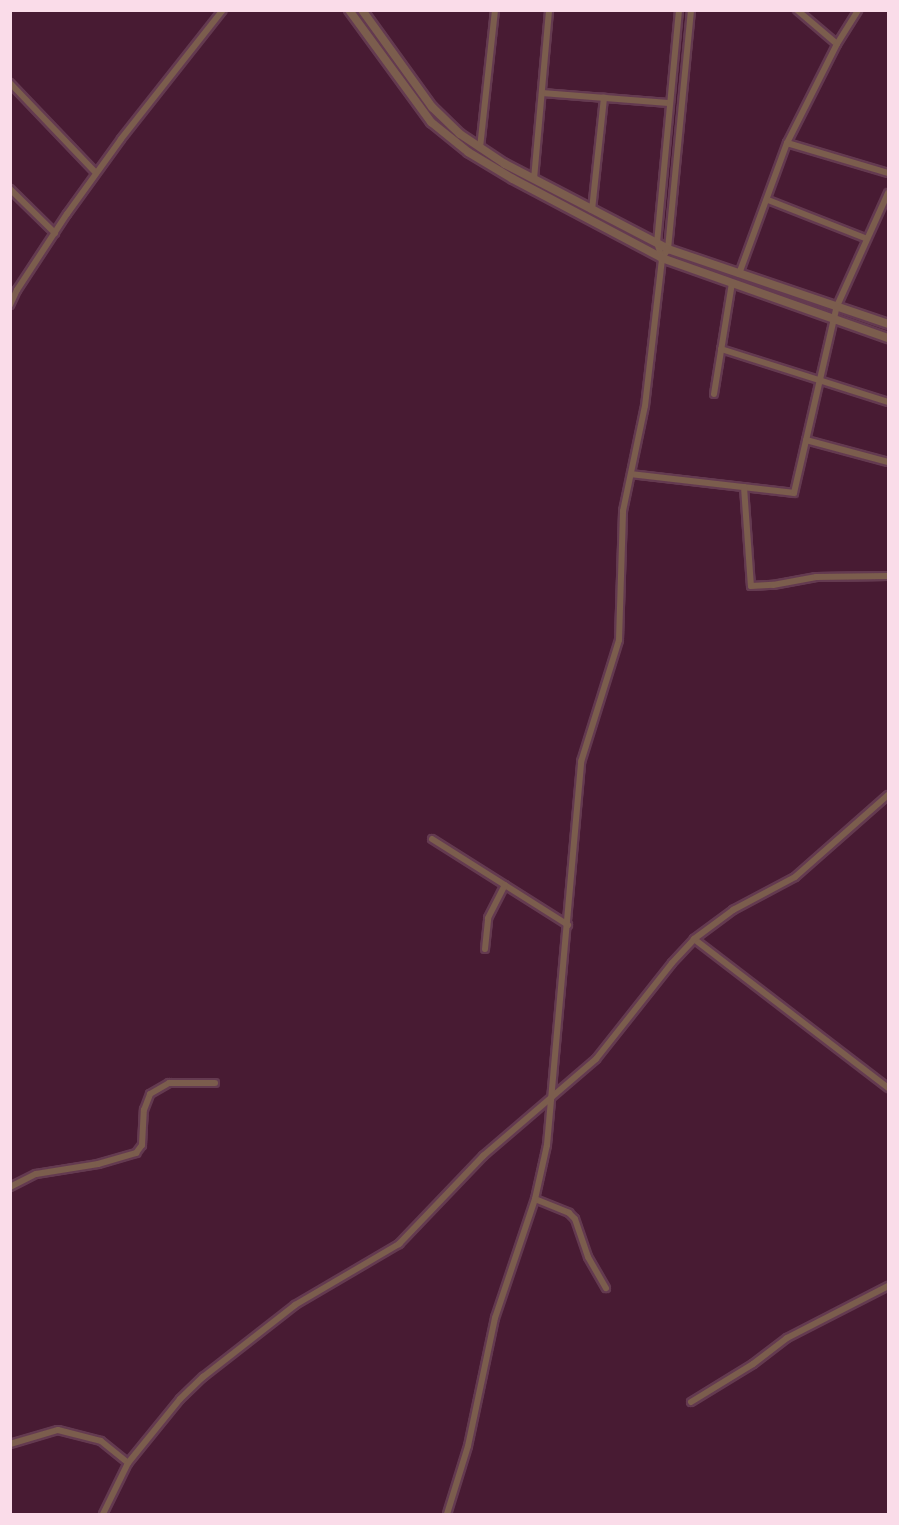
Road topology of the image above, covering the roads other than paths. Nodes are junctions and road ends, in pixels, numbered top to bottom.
1 (223, 10) edge
2 (349, 10) edge
3 (362, 10) edge
4 (495, 10) edge
5 (549, 10) edge
6 (679, 10) edge
7 (692, 10) edge
8 (797, 10) edge
9 (858, 10) edge
10 (837, 44) junction
11 (10, 83) edge
12 (542, 93) junction
13 (604, 98) junction
14 (669, 103) junction
15 (787, 143) junction
16 (480, 148) junction
17 (96, 173) junction
18 (888, 173) edge
19 (534, 179) junction
20 (10, 189) edge
21 (888, 193) edge
22 (768, 200) junction
23 (592, 210) junction
24 (55, 233) junction
25 (866, 238) junction
26 (657, 243) junction
27 (668, 249) junction
28 (662, 258) junction
29 (739, 274) junction
30 (732, 283) junction
31 (14, 288) edge
32 (10, 305) edge
33 (837, 306) junction
34 (833, 318) junction
35 (888, 324) edge
36 (888, 338) edge
37 (721, 349) junction
38 (819, 378) junction
39 (714, 394) dead end
40 (888, 402) edge
41 (806, 440) junction
42 (888, 462) edge
43 (631, 474) junction
44 (744, 487) junction
45 (888, 576) edge
46 (888, 795) edge
47 (432, 839) dead end
48 (505, 885) junction
49 (568, 925) junction
50 (694, 939) junction
51 (485, 949) dead end
52 (215, 1083) dead end
53 (888, 1088) edge
54 (554, 1096) junction
55 (10, 1187) edge
56 (535, 1199) junction
57 (888, 1286) edge
58 (606, 1288) dead end
59 (691, 1402) dead end
60 (10, 1444) edge
61 (128, 1463) junction
62 (103, 1515) edge
63 (447, 1515) edge

1 - 17 street
2 - 28 street
3 - 16 street
4 - 16 street
5 - 12 street
6 - 14 street
7 - 27 street
8 - 10 street
9 - 10 street
10 - 15 street
11 - 17 street
12 - 13 street
12 - 19 street
13 - 14 street
13 - 23 street
14 - 26 street
15 - 18 street
15 - 22 street
16 - 19 street
17 - 24 street
19 - 23 street
20 - 24 street
21 - 25 street
22 - 25 street
22 - 29 street
23 - 26 street
24 - 31 street
25 - 33 street
26 - 27 street
26 - 28 street
27 - 28 street
27 - 29 street
28 - 30 street
28 - 43 street
29 - 33 street
30 - 34 street
30 - 37 street
31 - 32 street
33 - 34 street
33 - 35 street
34 - 36 street
34 - 38 street
37 - 38 street
37 - 39 street
38 - 40 street
38 - 41 street
41 - 42 street
41 - 44 street
43 - 44 street
43 - 49 street
44 - 45 street
46 - 50 street
47 - 48 street
48 - 49 street
48 - 51 street
49 - 54 street
50 - 53 street
50 - 54 street
52 - 55 street
54 - 56 street
54 - 61 street
56 - 58 street
56 - 63 street
57 - 59 street
60 - 61 street
61 - 62 street

